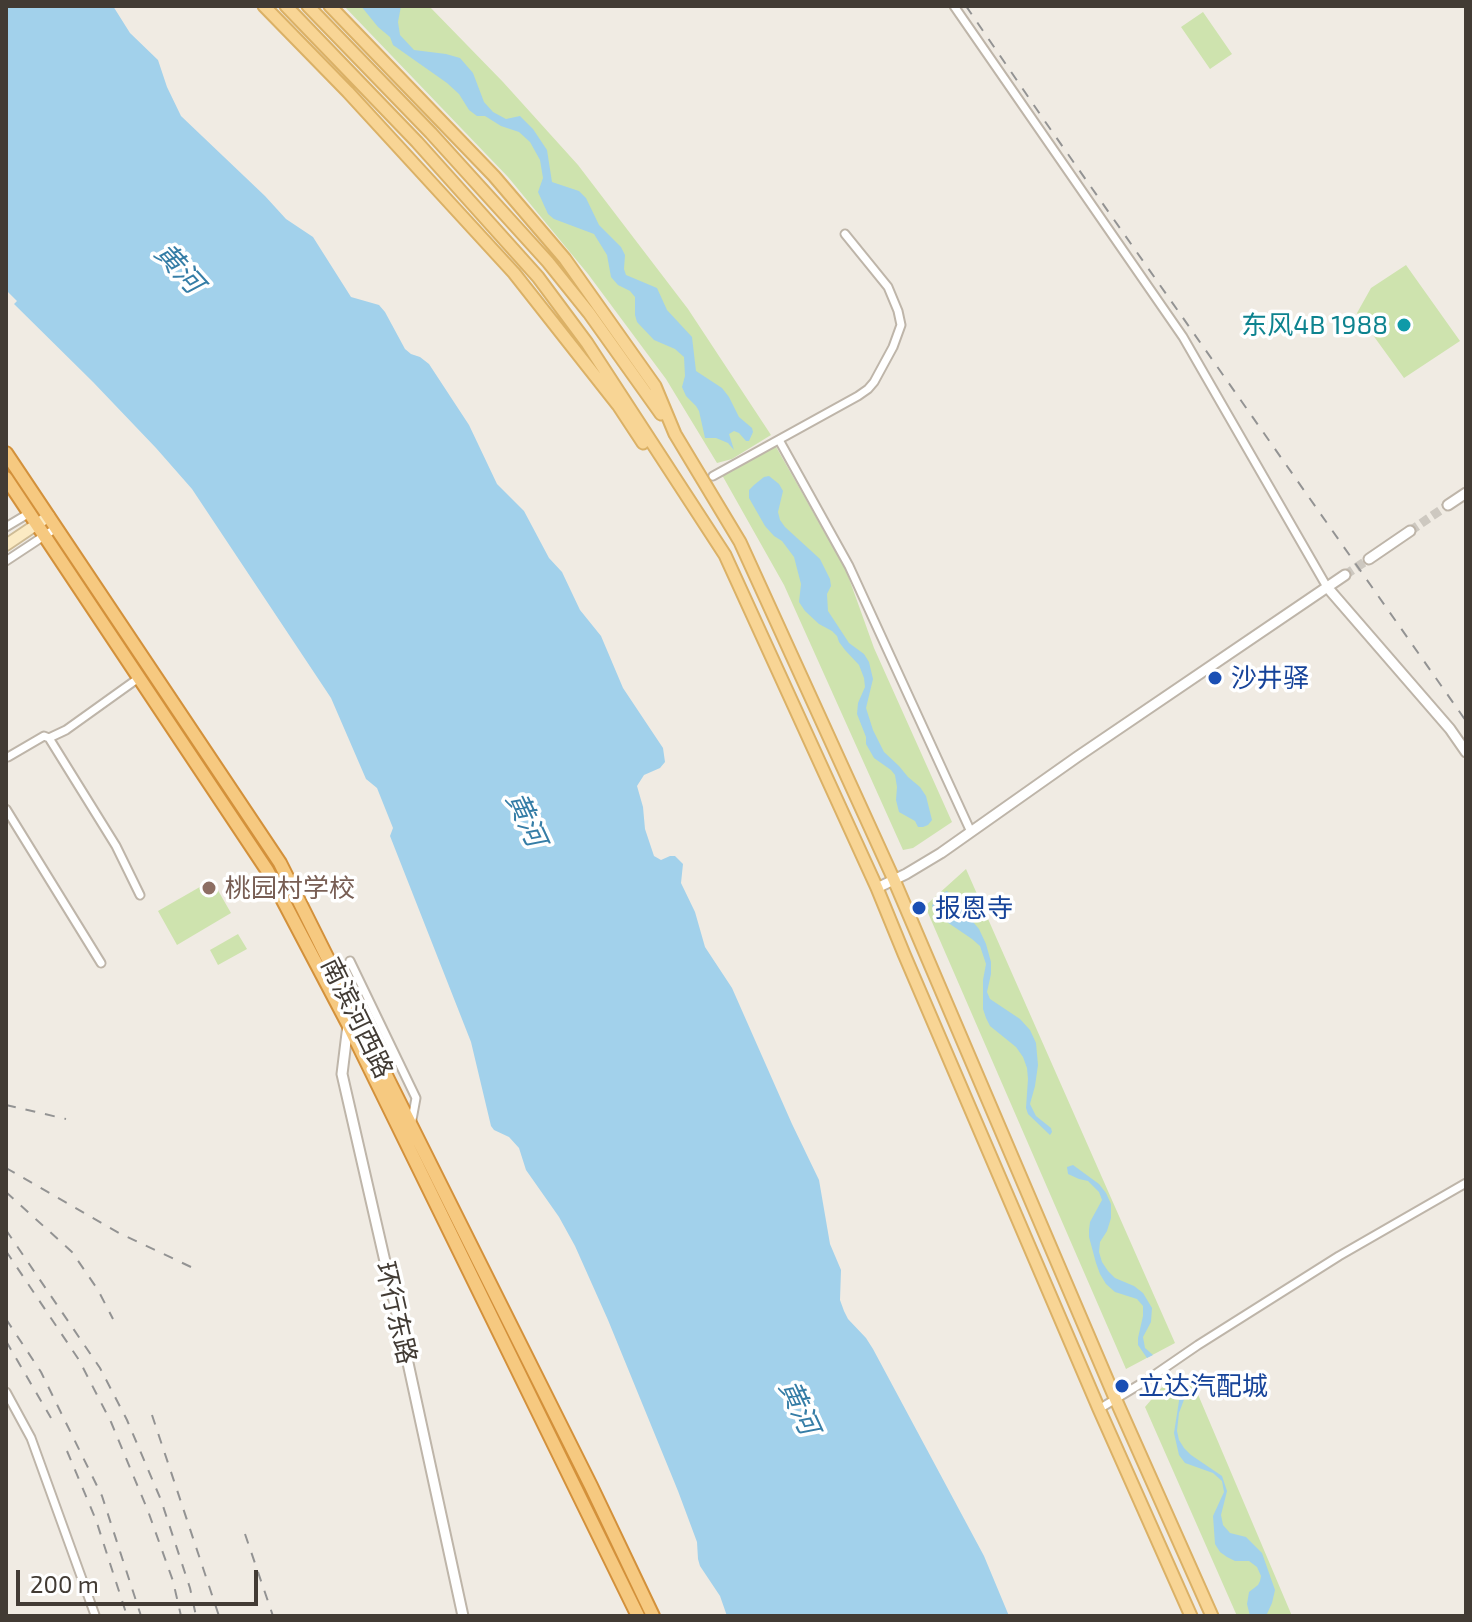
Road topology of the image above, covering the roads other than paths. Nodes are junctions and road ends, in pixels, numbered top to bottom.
1 (264, 6) edge
2 (286, 6) edge
3 (308, 6) edge
4 (330, 6) edge
5 (954, 6) edge
6 (845, 234) dead end
7 (675, 434) junction
8 (779, 440) junction
9 (6, 453) edge
10 (713, 476) dead end
11 (6, 478) edge
12 (1466, 493) edge
13 (686, 495) junction
14 (1448, 505) tunnel mouth
15 (45, 511) junction
16 (33, 518) junction
17 (6, 527) edge
18 (56, 528) junction
19 (1410, 531) tunnel mouth
20 (45, 536) junction
21 (6, 545) edge
22 (1369, 559) tunnel mouth
23 (6, 561) edge
24 (1345, 575) tunnel mouth
25 (1327, 587) junction
26 (140, 677) junction
27 (49, 738) junction
28 (1466, 752) edge
29 (8, 757) dead end
30 (6, 809) edge
31 (971, 832) junction
32 (894, 880) junction
33 (877, 888) junction
34 (140, 895) dead end
35 (350, 961) dead end
36 (101, 963) dead end
37 (355, 1011) junction
38 (348, 1024) junction
39 (411, 1127) junction
40 (1466, 1183) edge
41 (6, 1392) edge
42 (1115, 1398) junction
43 (1099, 1409) junction
44 (95, 1615) edge
45 (463, 1616) edge
46 (638, 1616) edge
47 (653, 1616) edge
48 (1191, 1616) edge
49 (1212, 1616) edge

1 - 13 main road
2 - 13 main road
3 - 7 main road
4 - 7 main road
5 - 25 street
6 - 8 street
7 - 32 main road
8 - 10 street
8 - 31 street
9 - 15 highway, 南滨河西路
11 - 16 highway, 南滨河西路
12 - 14 street
13 - 33 main road
15 - 16 main road
15 - 18 highway, 南滨河西路
16 - 17 street
16 - 20 highway, 南滨河西路
16 - 21 main road
18 - 20 street
18 - 37 highway, 南滨河西路
19 - 22 street
20 - 23 street
20 - 26 highway, 南滨河西路
24 - 25 street
25 - 28 street
25 - 31 street
26 - 27 street
26 - 38 highway, 南滨河西路
27 - 29 street
27 - 34 street
30 - 36 street
31 - 32 street
32 - 33 street
32 - 42 main road
33 - 43 main road
35 - 39 street
37 - 38 street, 环行东路
37 - 39 highway, 南滨河西路
38 - 45 street, 环行东路
38 - 46 highway, 南滨河西路
39 - 47 highway, 南滨河西路
40 - 42 street
41 - 44 street
42 - 43 street
42 - 49 main road
43 - 48 main road

